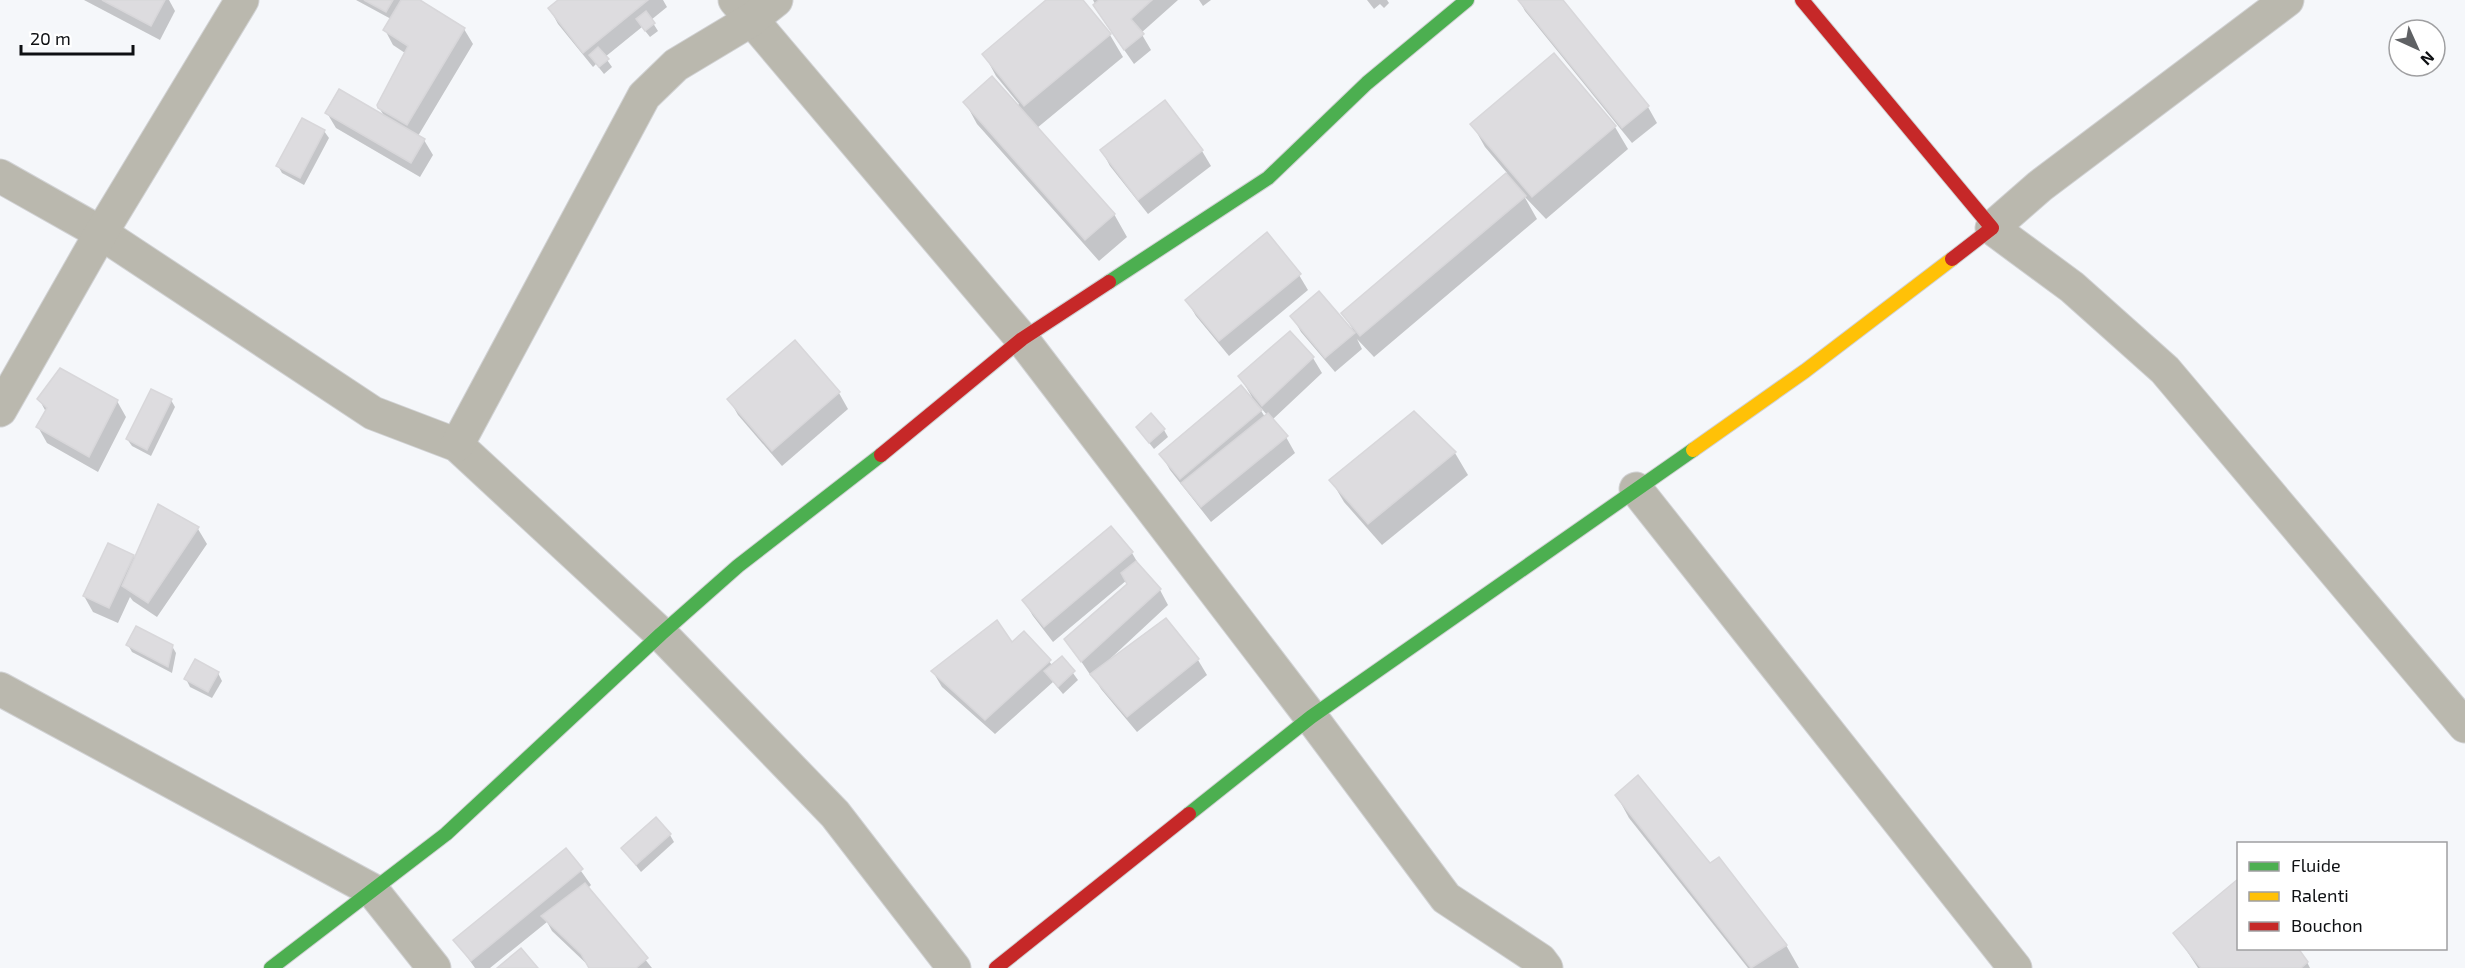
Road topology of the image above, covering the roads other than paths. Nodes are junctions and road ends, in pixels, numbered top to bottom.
1 (242, 0) edge
2 (1467, 0) edge
3 (1802, 0) edge
4 (2287, 0) edge
5 (754, 7) edge
6 (0, 176) edge
7 (1992, 228) junction
8 (101, 233) junction
9 (1022, 339) junction
10 (0, 410) edge
11 (457, 445) junction
12 (1636, 489) junction
13 (660, 634) junction
14 (0, 688) edge
15 (1311, 717) junction
16 (2465, 726) edge
17 (372, 890) junction
18 (271, 968) edge
19 (434, 968) edge
20 (954, 968) edge
21 (996, 968) edge
22 (1546, 968) edge
23 (2015, 968) edge

1 - 8 street
2 - 9 street
3 - 7 street
4 - 7 street
5 - 9 street
5 - 11 street
6 - 8 street
7 - 12 street
7 - 16 street
8 - 10 street
8 - 11 street
9 - 13 street
9 - 15 street
11 - 13 street
12 - 15 street
12 - 23 street
13 - 17 street
13 - 20 street
14 - 17 street
15 - 21 street
15 - 22 street
17 - 18 street
17 - 19 street

